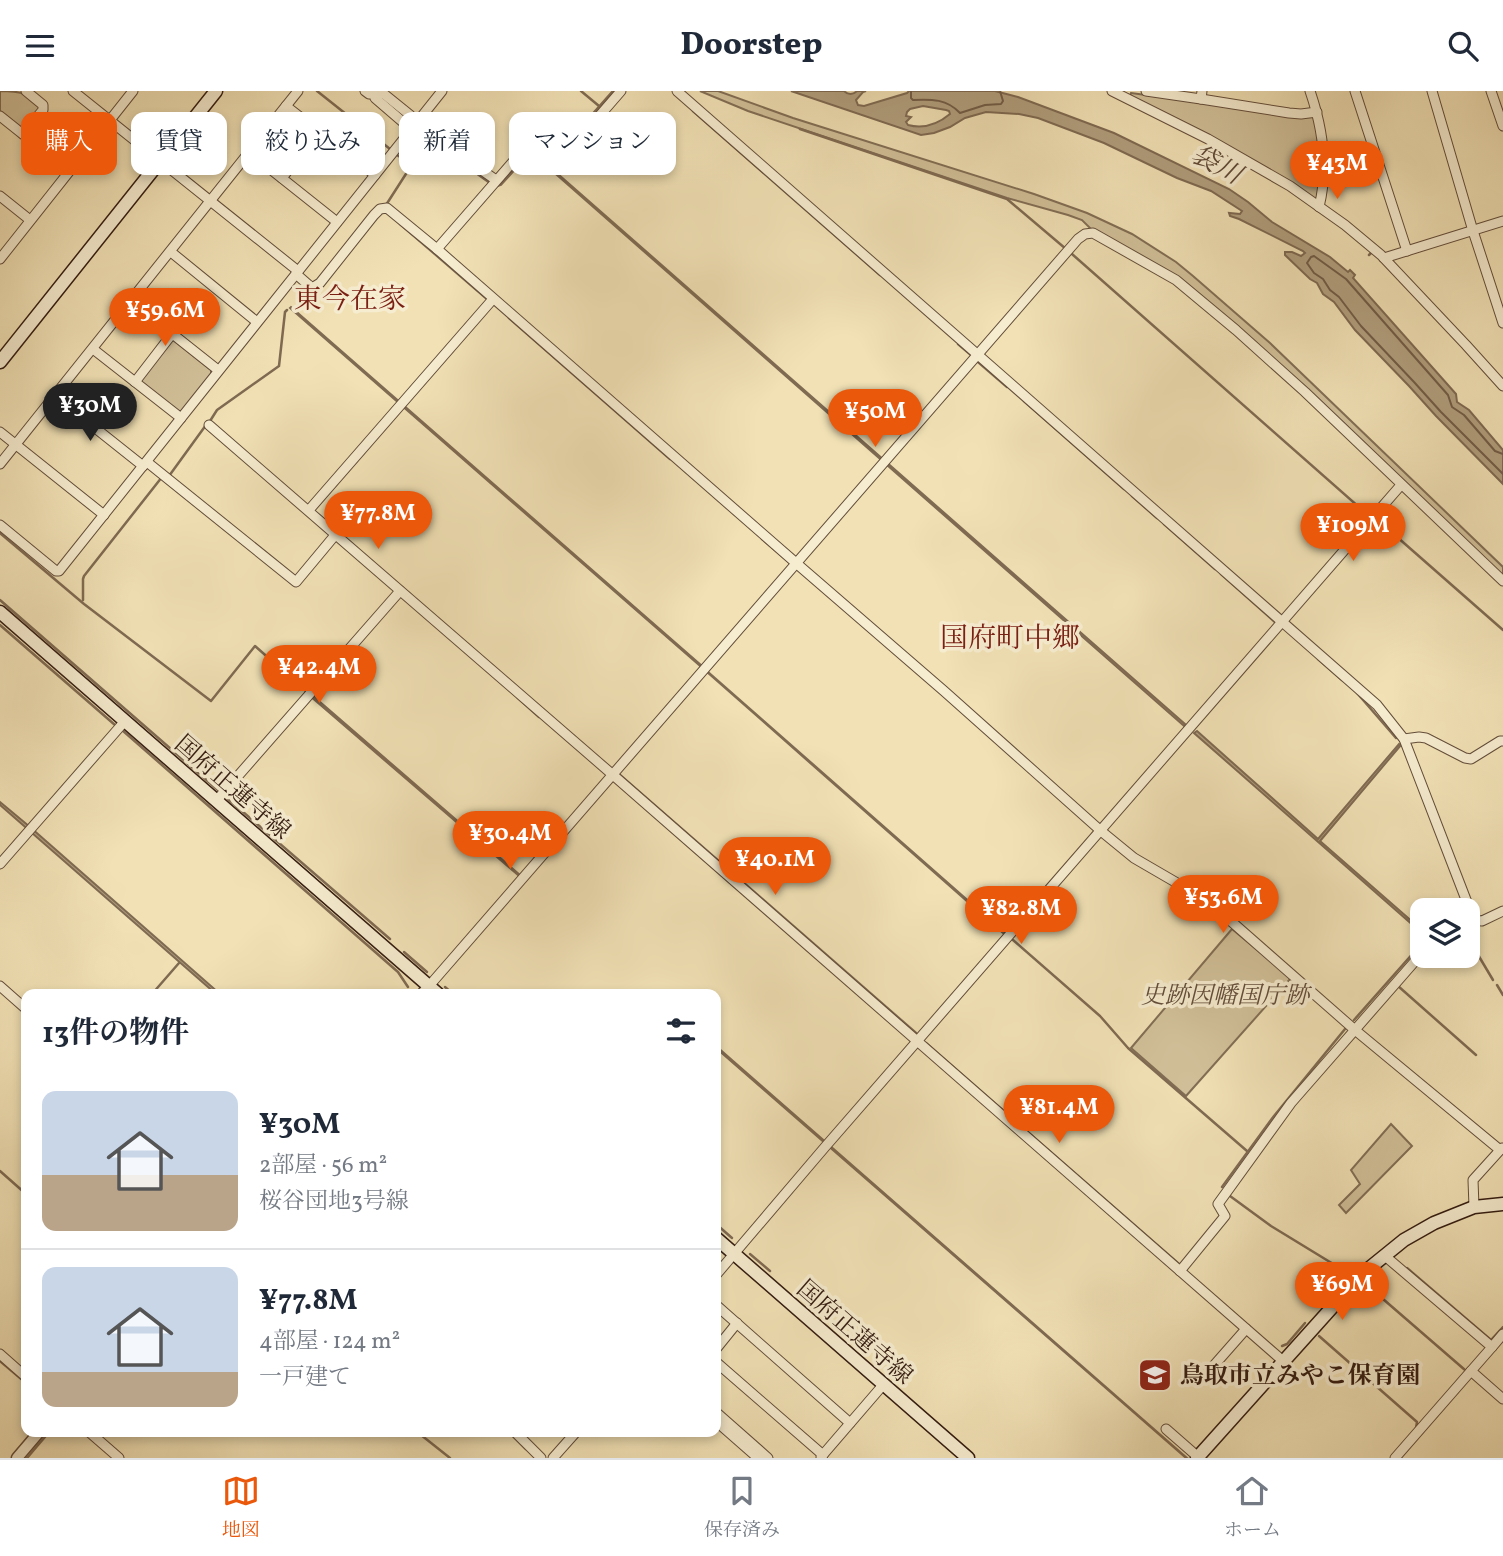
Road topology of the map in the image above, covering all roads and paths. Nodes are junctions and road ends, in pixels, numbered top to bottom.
1 (26, 91) edge
2 (73, 91) edge
3 (133, 91) edge
4 (216, 91) edge
5 (298, 91) edge
6 (365, 91) edge
7 (442, 91) edge
8 (621, 91) edge
9 (677, 91) edge
10 (1112, 91) edge
11 (1146, 91) edge
12 (1310, 91) edge
13 (1356, 91) edge
14 (1432, 91) edge
15 (1491, 91) edge
16 (377, 92) edge
17 (1202, 95) edge
18 (286, 106) junction
19 (41, 112) edge
20 (100, 112) edge
21 (116, 112) edge
22 (199, 112) edge
23 (281, 112) edge
24 (294, 112) edge
25 (401, 112) edge
26 (425, 112) edge
27 (1317, 113) junction
28 (0, 116) edge
29 (117, 126) edge
30 (1503, 126) edge
31 (21, 132) edge
32 (131, 137) edge
33 (399, 145) edge
34 (241, 162) edge
35 (385, 162) edge
36 (66, 175) edge
37 (149, 175) edge
38 (178, 175) edge
39 (278, 175) edge
40 (284, 175) edge
41 (375, 175) edge
42 (489, 175) edge
43 (282, 178) junction
44 (496, 180) junction
45 (0, 196) edge
46 (211, 201) junction
47 (1319, 207) junction
48 (30, 220) junction
49 (1503, 221) edge
50 (337, 222) junction
51 (1473, 231) junction
52 (437, 249) junction
53 (1407, 251) junction
54 (170, 252) junction
55 (1384, 258) junction
56 (0, 259) edge
57 (297, 273) junction
58 (493, 299) junction
59 (131, 301) junction
60 (257, 322) junction
61 (1503, 323) edge
62 (172, 334) junction
63 (93, 349) junction
64 (977, 355) junction
65 (0, 362) edge
66 (218, 370) junction
67 (135, 382) junction
68 (1503, 386) edge
69 (55, 395) junction
70 (181, 418) junction
71 (209, 425) dead end
72 (0, 432) edge
73 (16, 444) junction
74 (0, 464) edge
75 (145, 464) junction
76 (1401, 485) junction
77 (309, 510) junction
78 (104, 515) junction
79 (0, 525) edge
80 (336, 534) junction
81 (796, 563) junction
82 (1503, 581) edge
83 (400, 591) junction
84 (0, 612) edge
85 (1283, 622) junction
86 (125, 721) junction
87 (1404, 739) junction
88 (1503, 741) edge
89 (613, 775) junction
90 (216, 801) junction
91 (1101, 831) junction
92 (0, 864) edge
93 (1466, 898) edge
94 (1503, 911) edge
95 (1480, 921) edge
96 (1410, 967) edge
97 (0, 986) edge
98 (428, 989) edge
99 (432, 989) edge
100 (21, 1005) edge
101 (1355, 1030) junction
102 (918, 1041) junction
103 (1502, 1148) edge
104 (1503, 1204) edge
105 (1474, 1207) junction
106 (721, 1242) edge
107 (734, 1254) junction
108 (1385, 1256) junction
109 (721, 1269) edge
110 (1180, 1271) junction
111 (721, 1310) edge
112 (737, 1324) junction
113 (1246, 1329) junction
114 (1503, 1334) edge
115 (721, 1343) edge
116 (1492, 1347) junction
117 (0, 1354) edge
118 (1283, 1361) junction
119 (721, 1366) edge
120 (1209, 1371) dead end
121 (1471, 1371) junction
122 (21, 1373) edge
123 (883, 1385) junction
124 (1503, 1399) edge
125 (721, 1416) edge
126 (850, 1423) junction
127 (721, 1425) edge
128 (1166, 1429) dead end
129 (35, 1437) edge
130 (95, 1437) edge
131 (520, 1437) edge
132 (572, 1437) edge
133 (821, 1456) edge
134 (1198, 1457) edge
135 (17, 1458) edge
136 (119, 1458) edge
137 (541, 1458) edge
138 (553, 1458) edge
139 (758, 1458) edge
140 (768, 1458) edge
141 (968, 1458) edge
142 (1395, 1458) edge

1 - 19 street
2 - 20 street
3 - 21 street
4 - 22 main road
5 - 18 street
6 - 16 street
7 - 26 street
8 - 44 street
9 - 64 street
10 - 47 street
11 - 17 street
12 - 27 street
13 - 53 street
14 - 51 street
15 - 30 street
16 - 25 street
17 - 27 street
18 - 23 street
18 - 24 street
27 - 47 street
28 - 31 street
29 - 32 street
33 - 35 street
34 - 46 street
36 - 48 street
37 - 65 main road
38 - 46 street
39 - 43 street
40 - 43 street
41 - 50 street
42 - 44 street
43 - 50 street
44 - 52 street
45 - 48 street
46 - 54 street
46 - 57 street
47 - 55 street
48 - 56 street
49 - 51 street
50 - 57 street
51 - 53 street
51 - 61 street
52 - 57 street
52 - 58 street
53 - 55 street
54 - 59 street
54 - 60 street
55 - 68 street
57 - 60 street
58 - 77 street
58 - 81 street
59 - 62 street
59 - 63 street
60 - 66 street
62 - 66 street
62 - 67 street
63 - 67 street
63 - 69 street
64 - 76 street
64 - 81 street
64 - 85 street
66 - 70 street
67 - 70 street
69 - 73 street
69 - 75 street
70 - 75 street
71 - 77 street
72 - 73 street
73 - 74 street
73 - 78 street
75 - 78 street
75 - 80 street
76 - 82 street
76 - 85 street
77 - 80 street
78 - 79 street
80 - 83 street
81 - 89 street
81 - 91 street
83 - 89 street
83 - 90 street
84 - 86 main road, 国府正蓮寺線
85 - 87 street
85 - 91 street
86 - 90 main road, 国府正蓮寺線
86 - 92 street
87 - 88 street
87 - 93 street
89 - 99 street
89 - 102 street
90 - 98 main road, 国府正蓮寺線
91 - 101 street
91 - 102 street
94 - 95 street
96 - 101 street
97 - 100 street
101 - 103 street
101 - 110 street
102 - 107 street
102 - 110 street
103 - 105 street
104 - 105 main road
105 - 108 main road
106 - 107 main road, 国府正蓮寺線
107 - 109 street
107 - 123 main road, 国府正蓮寺線
108 - 116 street
108 - 118 main road
110 - 113 street
111 - 112 street
112 - 115 street
112 - 126 street
113 - 118 street
113 - 120 street
114 - 116 street
116 - 121 street
117 - 122 street
118 - 134 main road
119 - 133 street
121 - 124 street
121 - 142 street
123 - 126 street
123 - 141 main road, 国府正蓮寺線
125 - 140 street
126 - 133 street
127 - 139 street
128 - 134 street
129 - 135 street
130 - 136 street
131 - 137 street
132 - 138 street

